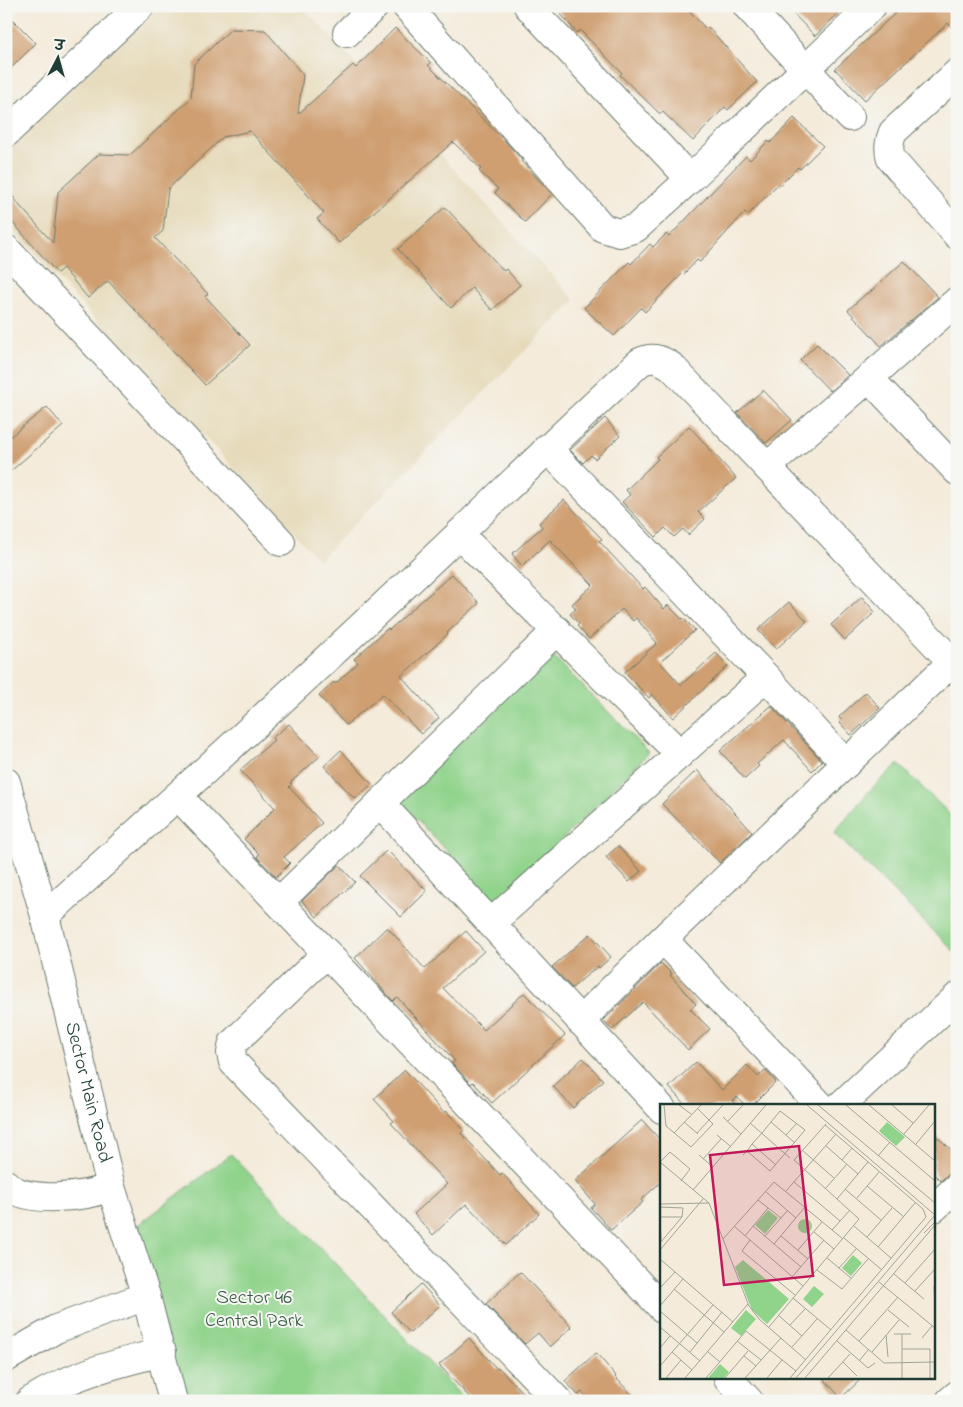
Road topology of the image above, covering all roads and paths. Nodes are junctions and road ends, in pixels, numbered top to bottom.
1 (140, 6) edge
2 (375, 6) edge
3 (406, 6) edge
4 (528, 6) edge
5 (746, 6) edge
6 (872, 6) edge
7 (346, 33) dead end
8 (805, 69) junction
9 (957, 73) edge
10 (850, 118) dead end
11 (9, 124) edge
12 (690, 179) junction
13 (957, 235) edge
14 (6, 249) edge
15 (957, 301) edge
16 (869, 378) junction
17 (546, 448) junction
18 (767, 467) junction
19 (957, 471) edge
20 (458, 534) junction
21 (281, 542) dead end
22 (557, 630) junction
23 (954, 664) edge
24 (766, 677) junction
25 (680, 754) junction
26 (846, 764) junction
27 (6, 782) edge
28 (178, 796) junction
29 (380, 803) junction
30 (278, 902) junction
31 (45, 916) junction
32 (491, 923) junction
33 (663, 939) junction
34 (327, 953) junction
35 (957, 997) edge
36 (580, 1020) junction
37 (819, 1104) edge
38 (842, 1104) edge
39 (660, 1106) edge
40 (111, 1187) junction
41 (957, 1187) edge
42 (8, 1190) edge
43 (936, 1206) edge
44 (146, 1296) junction
45 (660, 1306) edge
46 (162, 1352) junction
47 (6, 1358) edge
48 (957, 1394) edge
49 (30, 1401) edge
50 (174, 1401) edge
51 (558, 1401) edge
52 (950, 1401) edge

1 - 11 street
2 - 7 street
3 - 12 street
4 - 12 street
5 - 8 street
6 - 8 street
8 - 10 street
8 - 12 street
9 - 13 street
14 - 21 street
15 - 16 street
16 - 18 street
16 - 19 street
17 - 18 street
17 - 20 street
17 - 24 street
18 - 23 street
20 - 22 street
20 - 28 street
22 - 25 street
22 - 29 street
23 - 26 street
24 - 25 street
24 - 26 street
25 - 32 street
26 - 33 street
27 - 31 street, Sector Main Road
28 - 30 street
28 - 31 street
29 - 30 street
29 - 32 street
30 - 34 street
31 - 40 street, Sector Main Road
32 - 36 street
33 - 36 street
33 - 37 street
34 - 45 street
34 - 51 street
35 - 38 street
36 - 39 street
40 - 42 street
40 - 44 street, Sector Main Road
41 - 43 street
44 - 46 street, Sector Main Road
44 - 47 street
46 - 49 street
46 - 50 street, Sector Main Road
48 - 52 street

